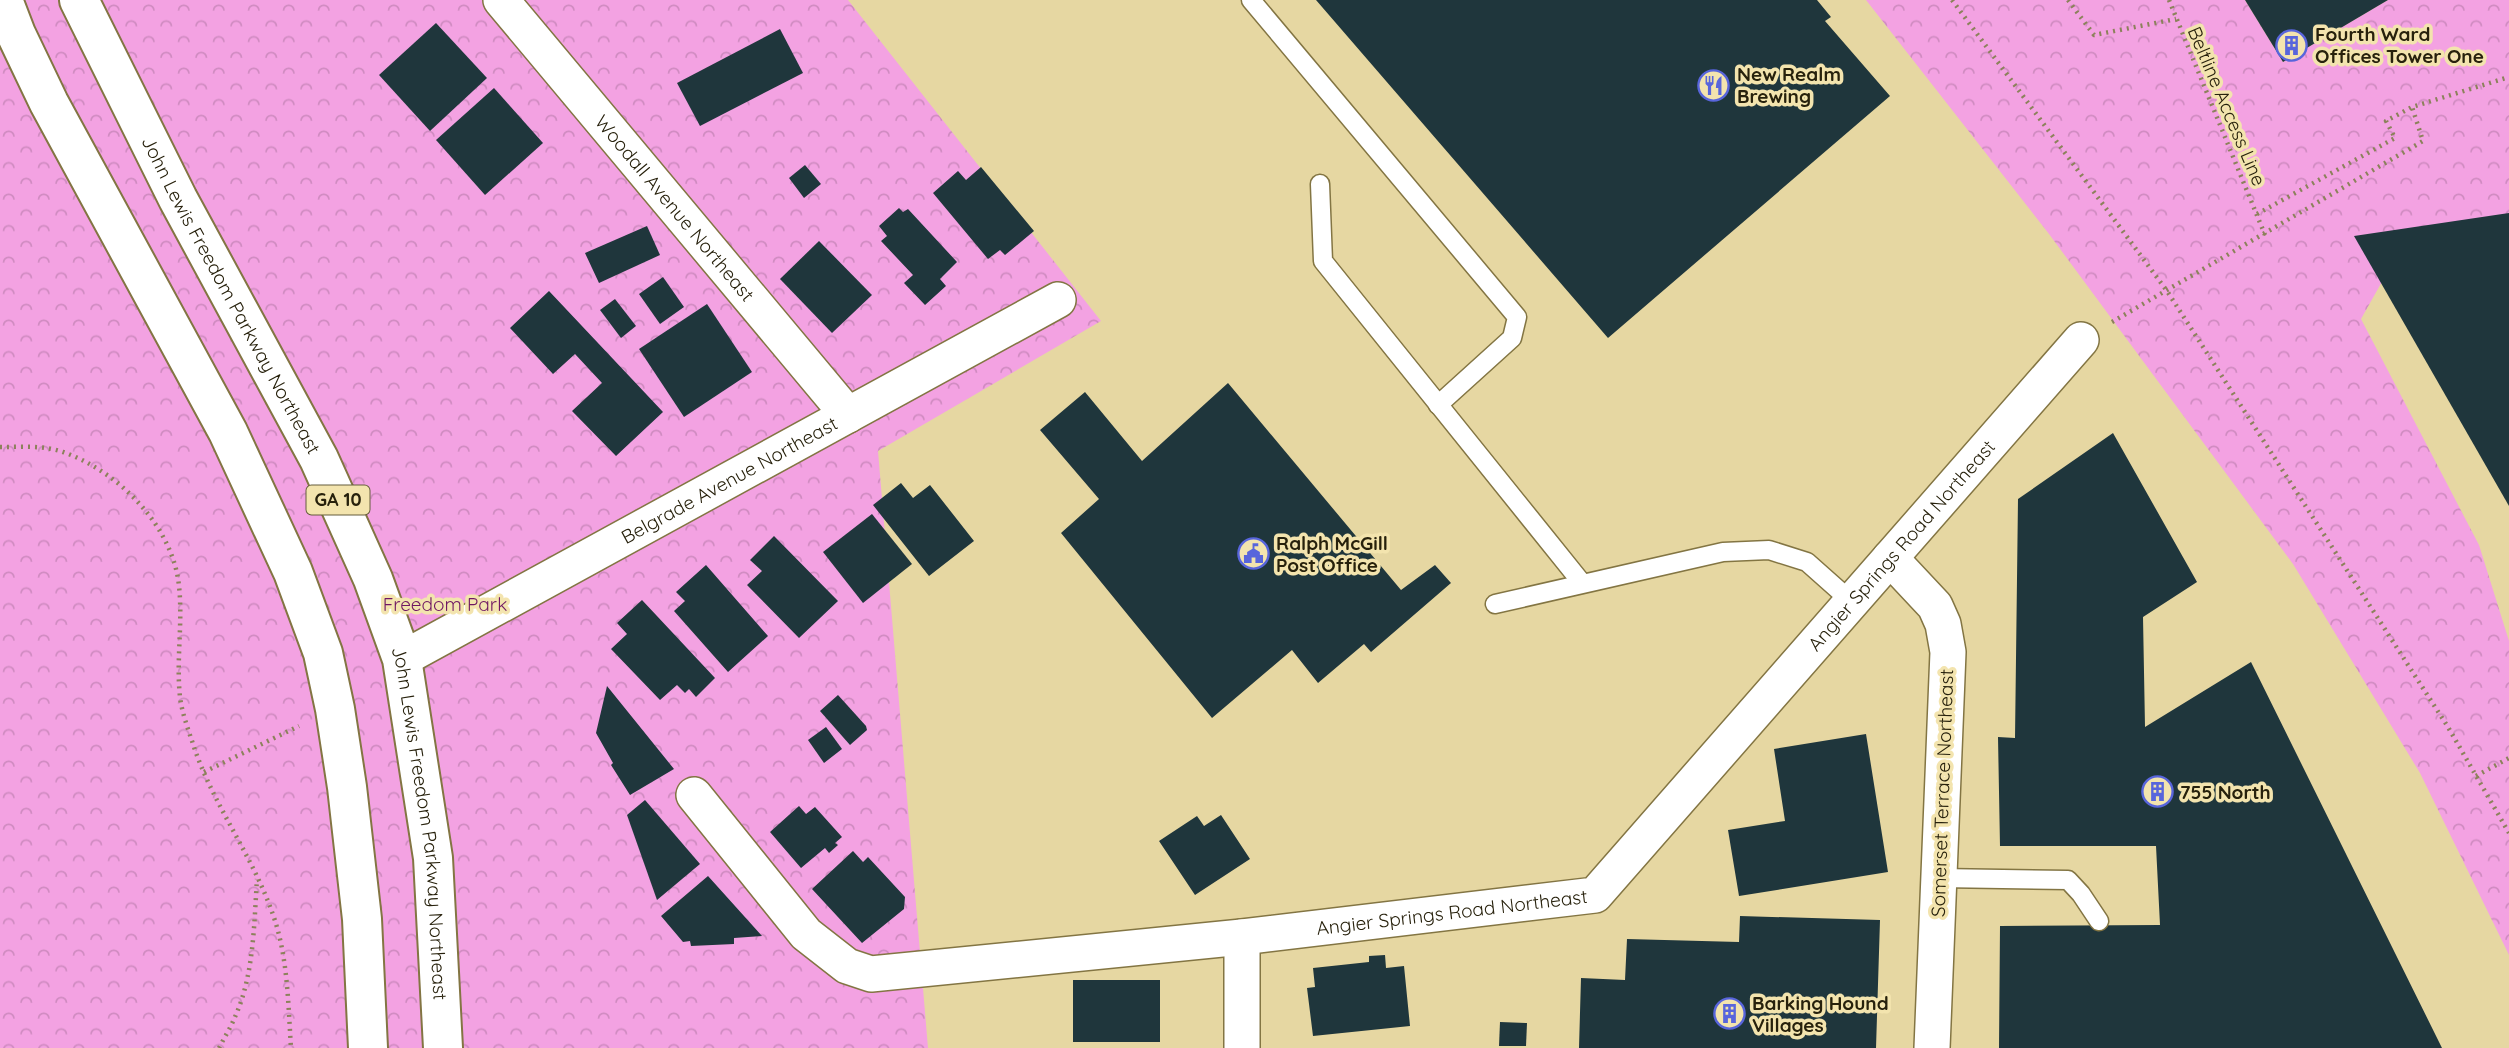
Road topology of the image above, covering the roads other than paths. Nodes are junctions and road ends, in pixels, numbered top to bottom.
1 (3, 0) edge
2 (79, 0) edge
3 (501, 0) edge
4 (1251, 0) edge
5 (1320, 184) dead end
6 (1058, 300) dead end
7 (2081, 340) road end
8 (1438, 405) junction
9 (848, 415) junction
10 (1890, 558) junction
11 (1582, 583) junction
12 (1852, 602) junction
13 (1496, 604) dead end
14 (402, 659) junction
15 (694, 795) dead end
16 (1939, 878) junction
17 (2099, 921) dead end
18 (1242, 937) junction
19 (368, 1048) edge
20 (443, 1048) edge
21 (1242, 1048) edge
22 (1932, 1048) edge

1 - 19 highway
2 - 14 highway, John Lewis Freedom Parkway Northeast / GA 10
3 - 9 street, Woodall Avenue Northeast
4 - 8 lane
5 - 8 lane
6 - 9 street, Belgrade Avenue Northeast
7 - 10 street, Angier Springs Road Northeast
8 - 11 lane
9 - 14 street, Belgrade Avenue Northeast
10 - 12 street, Angier Springs Road Northeast
10 - 16 street, Somerset Terrace Northeast
11 - 12 lane
11 - 13 lane
12 - 18 street, Angier Springs Road Northeast
14 - 20 highway, John Lewis Freedom Parkway Northeast / GA 10
15 - 18 street, Angier Springs Road Northeast
16 - 17 lane
16 - 22 street, Somerset Terrace Northeast
18 - 21 street

